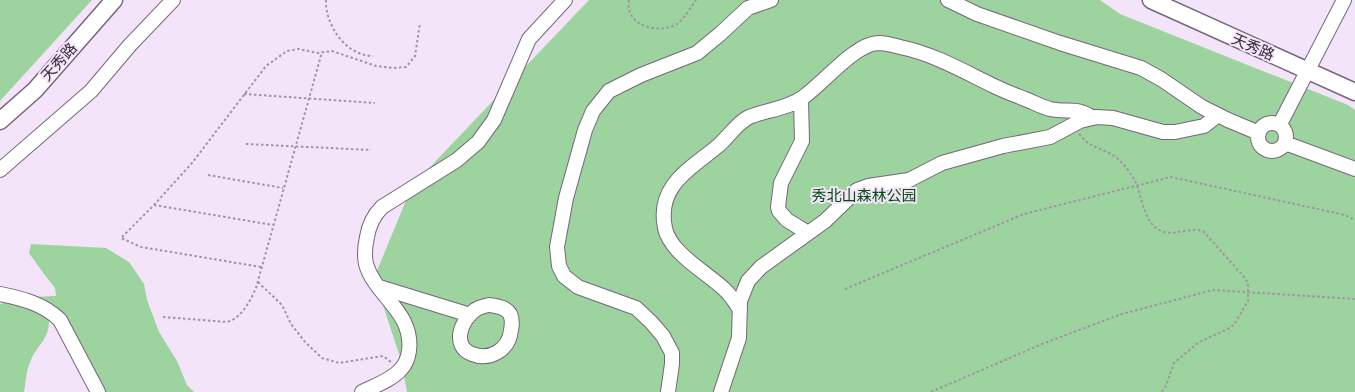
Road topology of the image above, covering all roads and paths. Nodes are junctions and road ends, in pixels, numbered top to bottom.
1 (114, 0) edge
2 (173, 0) edge
3 (326, 0) edge
4 (565, 0) edge
5 (629, 0) edge
6 (696, 0) edge
7 (771, 0) edge
8 (948, 0) edge
9 (1151, 0) edge
10 (1344, 0) edge
11 (420, 23) dead end
12 (322, 52) junction
13 (373, 56) dead end
14 (1307, 71) junction
15 (1355, 92) edge
16 (244, 94) junction
17 (309, 98) junction
18 (801, 100) junction
19 (376, 103) dead end
20 (1218, 115) junction
21 (1093, 118) junction
22 (0, 121) edge
23 (1280, 124) junction
24 (1072, 125) junction
25 (1259, 133) junction
26 (1285, 143) junction
27 (246, 144) dead end
28 (295, 146) junction
29 (371, 150) dead end
30 (1355, 169) edge
31 (0, 170) edge
32 (208, 175) dead end
33 (1137, 184) junction
34 (283, 188) junction
35 (154, 205) junction
36 (1355, 220) edge
37 (273, 226) junction
38 (808, 233) junction
39 (261, 267) junction
40 (258, 281) junction
41 (379, 287) junction
42 (845, 289) dead end
43 (1248, 292) junction
44 (0, 294) edge
45 (1355, 299) edge
46 (740, 310) junction
47 (470, 315) dead end
48 (163, 317) dead end
49 (400, 371) junction
50 (98, 392) edge
51 (362, 392) edge
52 (668, 392) edge
53 (721, 392) edge
54 (931, 392) edge
55 (1160, 392) edge

1 - 22 main road, 天秀路
2 - 31 street
3 - 13 path
4 - 41 street
5 - 6 path
7 - 52 street
8 - 20 street
9 - 14 main road, 天秀路
10 - 14 street
11 - 12 path
12 - 16 path
12 - 17 path
14 - 15 main road, 天秀路
14 - 23 street
16 - 17 path
16 - 35 path
17 - 19 path
17 - 28 path
18 - 21 street
18 - 38 street
18 - 46 street
20 - 21 street
20 - 25 street
21 - 24 street
23 - 25 street
23 - 26 street
24 - 33 path
24 - 38 street
25 - 26 street
26 - 30 street
27 - 28 path
28 - 29 path
28 - 34 path
32 - 34 path
33 - 36 path
33 - 42 path
33 - 43 path
34 - 37 path
35 - 37 path
35 - 39 path
37 - 39 path
38 - 46 street
39 - 40 path
40 - 48 path
40 - 49 path
41 - 47 street
41 - 49 street
43 - 45 path
43 - 54 path
43 - 55 path
44 - 50 street
46 - 53 street
49 - 51 street

